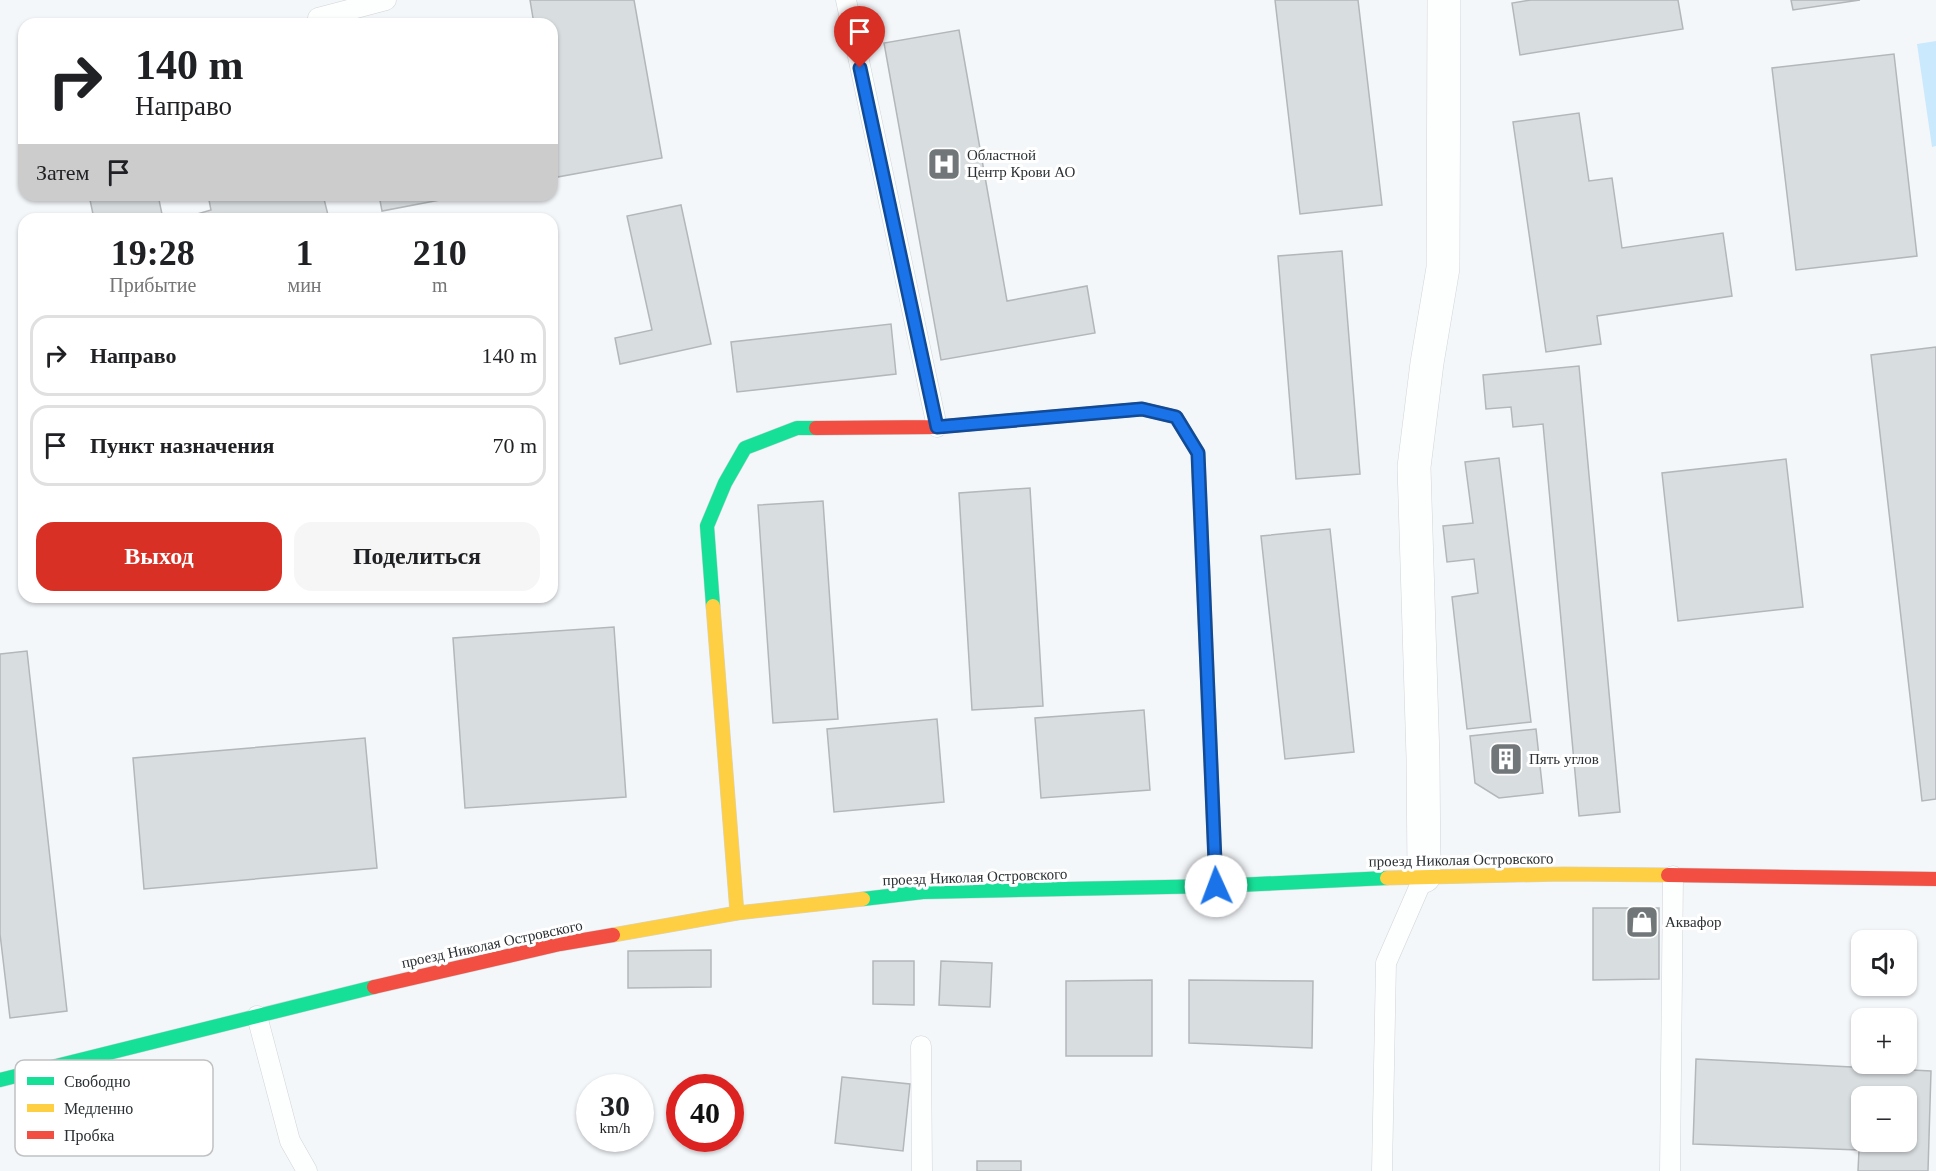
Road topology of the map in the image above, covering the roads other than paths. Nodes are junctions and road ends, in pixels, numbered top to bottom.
1 (386, 0) edge
2 (846, 0) edge
3 (1444, 0) edge
4 (318, 18) edge
5 (937, 427) junction
6 (1425, 876) junction
7 (1673, 876) junction
8 (1936, 879) edge
9 (1216, 886) junction
10 (737, 912) junction
11 (257, 1016) junction
12 (921, 1046) dead end
13 (80, 1060) edge
14 (15, 1076) edge
15 (0, 1080) edge
16 (307, 1171) edge
17 (922, 1171) edge
18 (1382, 1171) edge
19 (1670, 1171) edge

1 - 4 lane
2 - 5 lane
3 - 6 street
5 - 9 street
5 - 10 street
6 - 7 street, проезд Николая Островского
6 - 9 street, проезд Николая Островского
6 - 18 lane
7 - 8 street, проезд Николая Островского
7 - 19 lane
9 - 10 street, проезд Николая Островского
10 - 11 street, проезд Николая Островского
11 - 13 street, проезд Николая Островского
11 - 16 lane
12 - 17 lane
14 - 15 street, проезд Николая Островского

